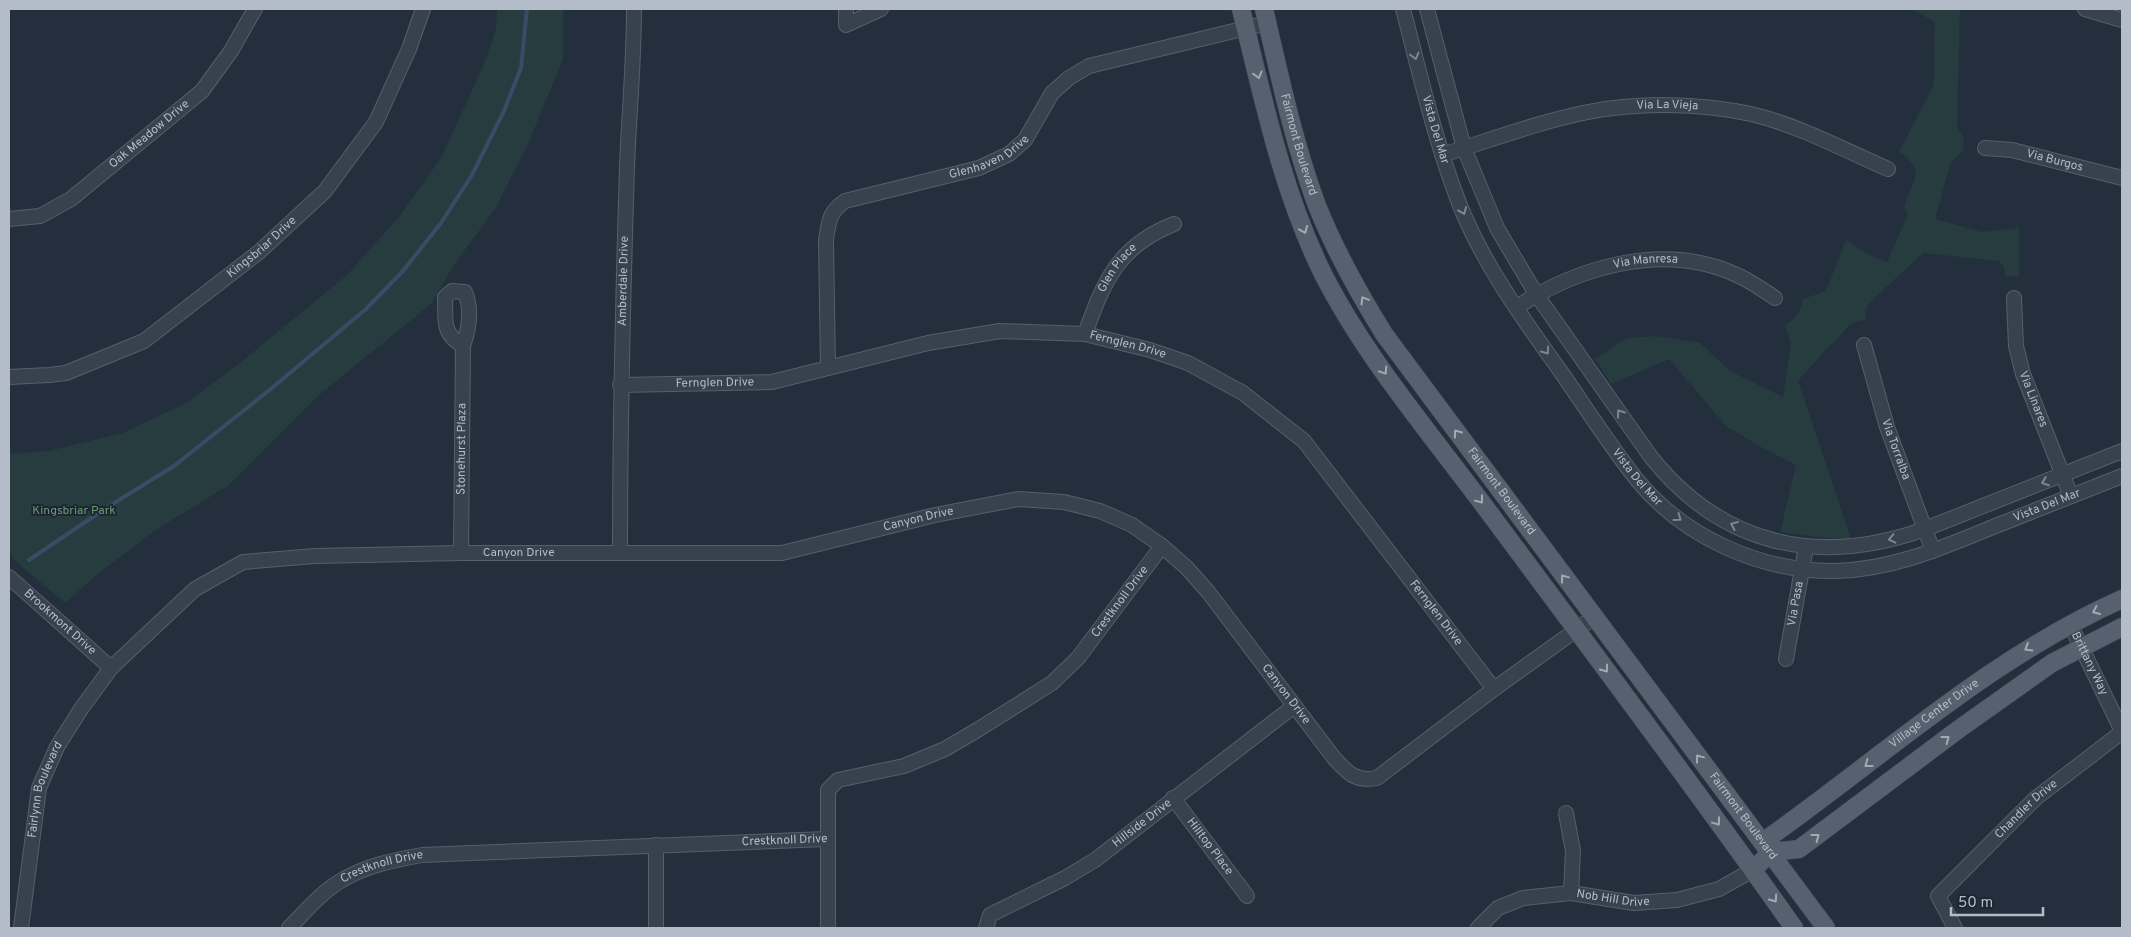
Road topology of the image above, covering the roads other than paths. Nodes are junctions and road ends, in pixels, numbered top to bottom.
1 (255, 9) edge
2 (423, 9) edge
3 (634, 9) edge
4 (846, 9) edge
5 (881, 9) edge
6 (1240, 9) edge
7 (1403, 9) edge
8 (1426, 9) edge
9 (2085, 9) edge
10 (1265, 16) edge
11 (2122, 20) edge
12 (1245, 28) junction
13 (1464, 148) junction
14 (1985, 148) dead end
15 (1442, 155) junction
16 (1888, 169) dead end
17 (2122, 178) edge
18 (9, 219) edge
19 (1174, 224) dead end
20 (1536, 294) junction
21 (1775, 298) dead end
22 (2014, 298) dead end
23 (1517, 307) junction
24 (1085, 334) junction
25 (1864, 344) dead end
26 (463, 346) dead end
27 (828, 367) junction
28 (9, 377) edge
29 (620, 384) junction
30 (2122, 451) edge
31 (2063, 475) junction
32 (2122, 476) edge
33 (2071, 496) junction
34 (1925, 529) junction
35 (1162, 546) junction
36 (1806, 547) junction
37 (1933, 551) junction
38 (461, 553) junction
39 (620, 553) junction
40 (1802, 569) junction
41 (9, 577) edge
42 (2122, 599) edge
43 (1594, 617) junction
44 (2070, 624) junction
45 (2122, 627) edge
46 (1576, 629) junction
47 (2082, 646) junction
48 (1786, 659) dead end
49 (111, 668) junction
50 (1494, 689) junction
51 (1294, 706) junction
52 (2122, 732) edge
53 (1173, 798) junction
54 (1566, 813) dead end
55 (827, 839) junction
56 (656, 845) junction
57 (1771, 852) junction
58 (1753, 870) junction
59 (1571, 893) junction
60 (1247, 896) dead end
61 (21, 928) edge
62 (290, 928) edge
63 (656, 928) edge
64 (828, 928) edge
65 (986, 928) edge
66 (1478, 928) edge
67 (1794, 928) edge
68 (1826, 928) edge
69 (1955, 928) edge

1 - 18 street, Oak Meadow Drive
2 - 28 street, Kingsbriar Drive
3 - 29 street, Amberdale Drive
4 - 5 street
6 - 12 main road, Fairmont Boulevard
7 -> 15 street, Vista Del Mar
8 - 13 street, Vista Del Mar
9 - 11 street
10 - 12 street, Glenhaven Drive
43 -> 10 main road, Fairmont Boulevard
12 - 27 street, Glenhaven Drive
12 -> 46 main road, Fairmont Boulevard
13 - 15 street, Via La Vieja
13 - 16 street, Via La Vieja
13 - 20 street, Vista Del Mar
14 - 17 street, Via Burgos
15 -> 23 street, Vista Del Mar
19 - 24 street, Glen Place
20 - 21 street, Via Manresa
20 - 23 street, Via Manresa
36 -> 20 street, Vista Del Mar
22 - 31 street, Via Linares
23 -> 40 street, Vista Del Mar
24 - 27 street, Fernglen Drive
24 - 50 street, Fernglen Drive
25 - 34 street, Via Torralba
26 - 38 street, Stonehurst Plaza
27 - 29 street, Fernglen Drive
29 - 39 street, Amberdale Drive
30 - 31 street, Vista Del Mar
31 - 33 street, Via Linares
31 -> 34 street, Vista Del Mar
32 - 33 street, Vista Del Mar
33 - 37 street, Vista Del Mar
34 -> 36 street, Vista Del Mar
34 - 37 street, Via Torralba
35 - 39 street, Canyon Drive
35 - 51 street, Canyon Drive
35 - 55 street, Crestknoll Drive
36 - 40 street, Via Pasa
37 - 40 street, Vista Del Mar
38 - 39 street, Canyon Drive
38 - 49 street, Canyon Drive
40 - 48 street, Via Pasa
41 - 49 street, Brookmont Drive
42 -> 44 main road, Village Center Drive
43 - 46 street, Canyon Drive
57 -> 43 main road, Fairmont Boulevard
44 - 47 street, Brittany Way
44 -> 57 main road, Village Center Drive
45 - 47 main road
46 - 50 street, Canyon Drive
46 -> 58 main road, Fairmont Boulevard
47 - 52 street, Brittany Way
57 -> 47 main road
49 - 61 street, Fairlynn Boulevard
50 - 51 street, Canyon Drive
51 - 53 street, Hillside Drive
52 - 69 street, Chandler Drive
53 - 60 street, Hilltop Place
53 - 65 street, Hillside Drive
54 - 59 street
55 - 56 street, Crestknoll Drive
55 - 64 street
56 - 62 street, Crestknoll Drive
56 - 63 street
57 - 58 main road, Village Center Drive
57 - 68 main road, Fairmont Boulevard
58 - 59 street, Nob Hill Drive
58 -> 67 main road, Fairmont Boulevard
59 - 66 street, Nob Hill Drive

